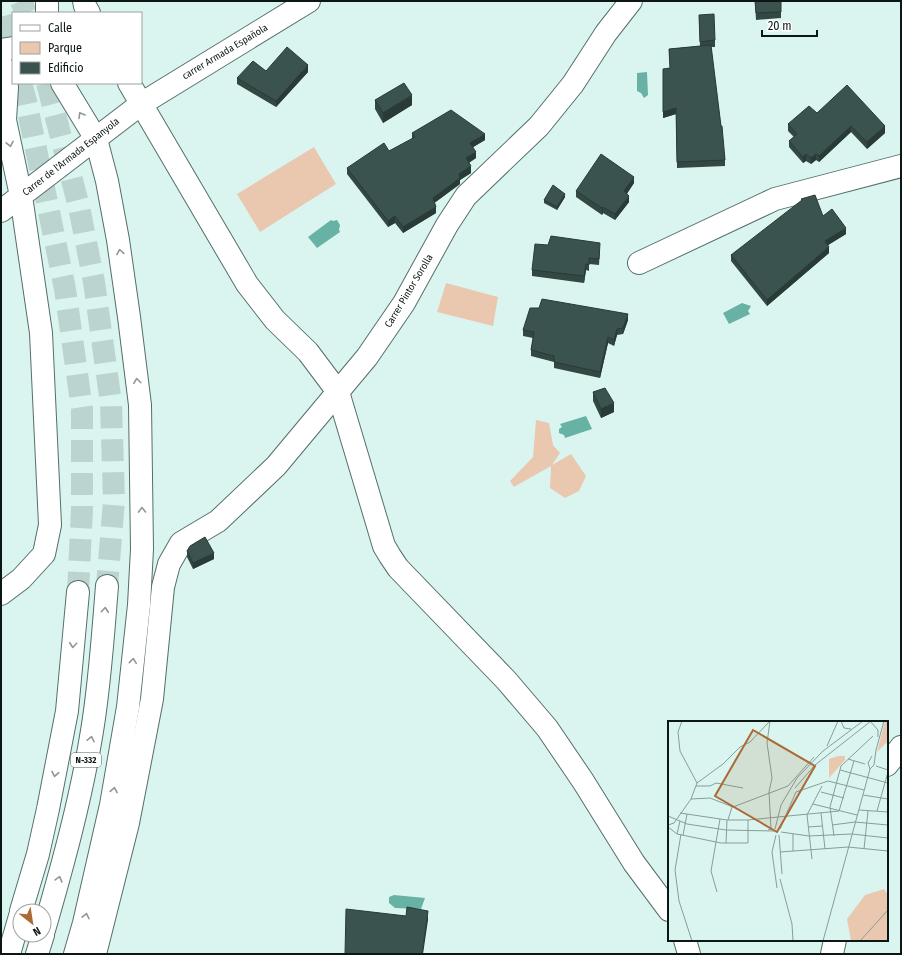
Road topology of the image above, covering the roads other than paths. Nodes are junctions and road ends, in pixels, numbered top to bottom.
1 (47, 1) edge
2 (84, 1) edge
3 (309, 1) edge
4 (631, 1) edge
5 (47, 12) edge
6 (88, 12) edge
7 (12, 48) edge
8 (1, 50) edge
9 (1, 64) edge
10 (63, 84) edge
11 (130, 84) edge
12 (141, 104) junction
13 (96, 138) junction
14 (901, 166) edge
15 (21, 196) junction
16 (1, 211) edge
17 (639, 263) dead end
18 (338, 392) junction
19 (107, 586) tunnel mouth
20 (78, 592) tunnel mouth
21 (1, 594) edge
22 (901, 747) edge
23 (888, 764) edge
24 (23, 903) edge
25 (52, 903) edge
26 (668, 909) edge
27 (685, 941) edge
28 (835, 941) edge
29 (12, 943) edge
30 (40, 943) edge
31 (9, 954) edge
32 (37, 954) edge
33 (75, 954) edge
34 (95, 954) edge
35 (689, 954) edge
36 (832, 954) edge

1 - 5 main road
2 - 6 main road
3 - 12 main road, carrer Armada Española
4 - 18 main road, Carrer Pintor Sorolla
7 - 8 main road
9 -> 15 main road
13 -> 10 main road
11 - 12 main road
12 - 13 main road, Carrer de l'Armada Espanyola
12 - 18 main road
13 - 15 main road, Carrer de l'Armada Espanyola
33 -> 13 main road
14 - 17 main road
15 - 16 main road, Carrer de l'Armada Espanyola
15 - 21 main road
18 - 26 main road
18 - 34 main road, Carrer Pintor Sorolla
25 -> 19 main road, N-332
20 -> 24 main road, N-332
22 - 23 main road
27 - 35 main road
28 - 36 main road
29 - 31 main road
30 - 32 main road

